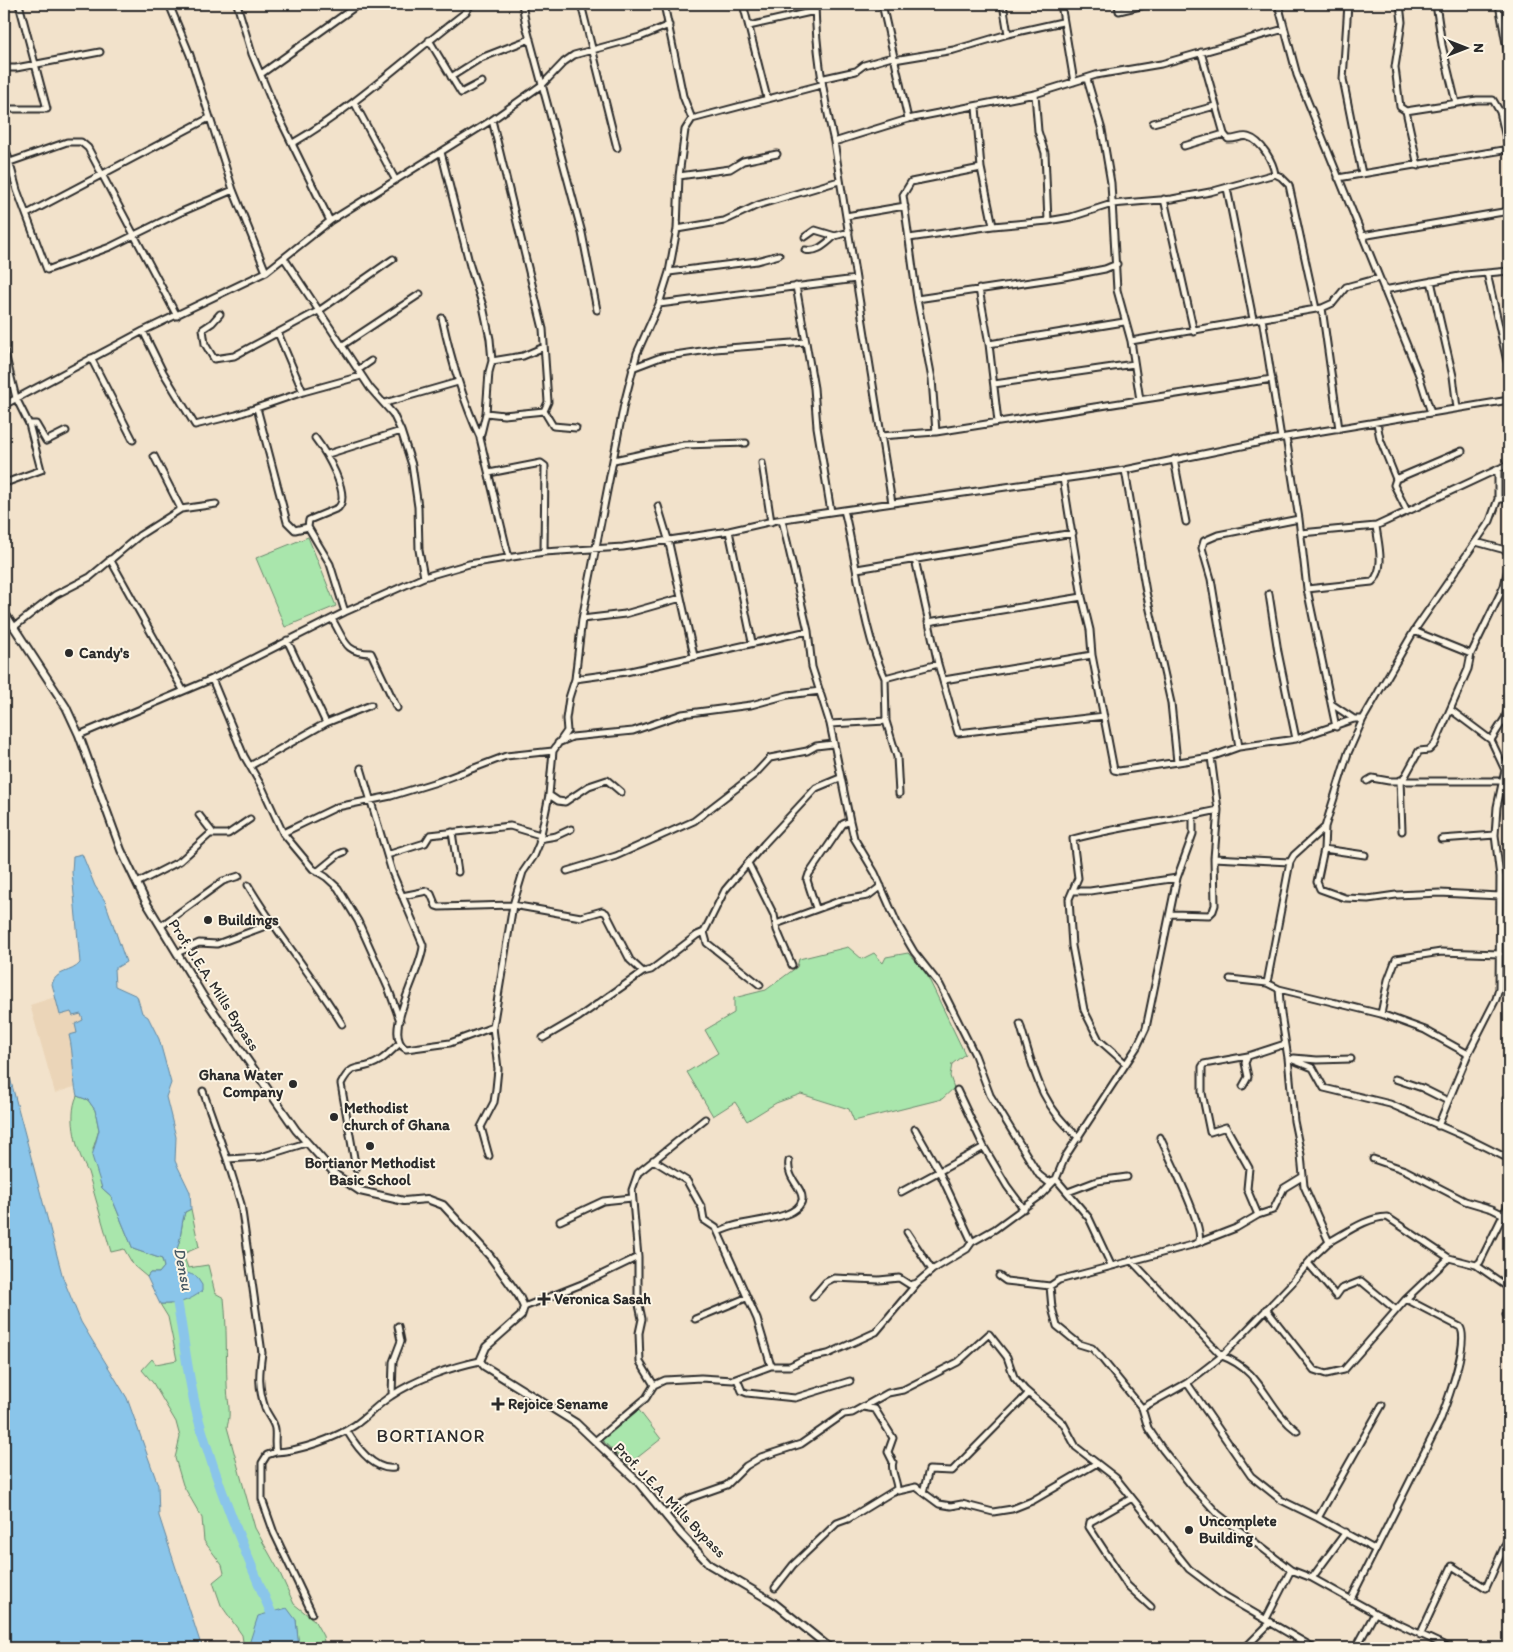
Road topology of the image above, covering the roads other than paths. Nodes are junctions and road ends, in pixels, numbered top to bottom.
1 (19, 4) edge
2 (170, 4) edge
3 (237, 4) edge
4 (359, 4) edge
5 (471, 4) edge
6 (522, 4) edge
7 (581, 4) edge
8 (664, 4) edge
9 (743, 4) edge
10 (815, 4) edge
11 (882, 4) edge
12 (1003, 4) edge
13 (1061, 4) edge
14 (1118, 4) edge
15 (1149, 4) edge
16 (1278, 4) edge
17 (1348, 4) edge
18 (1400, 4) edge
19 (1436, 4) edge
20 (1499, 4) edge
21 (815, 11) junction
22 (1062, 22) junction
23 (669, 25) junction
24 (749, 26) junction
25 (1284, 29) junction
26 (1008, 34) junction
27 (429, 40) junction
28 (530, 40) junction
29 (592, 49) junction
30 (100, 52) dead end
31 (1201, 52) junction
32 (893, 59) junction
33 (1509, 61) edge
34 (34, 65) junction
35 (4, 68) edge
36 (261, 74) junction
37 (451, 77) junction
38 (1087, 78) junction
39 (482, 82) dead end
40 (820, 82) junction
41 (1074, 82) junction
42 (543, 84) junction
43 (1035, 94) junction
44 (767, 98) junction
45 (354, 102) junction
46 (1456, 103) junction
47 (1215, 106) junction
48 (976, 107) junction
49 (4, 109) edge
50 (1406, 111) junction
51 (210, 118) junction
52 (692, 119) junction
53 (908, 119) junction
54 (492, 120) junction
55 (1153, 123) dead end
56 (1224, 134) junction
57 (4, 142) edge
58 (834, 142) junction
59 (293, 143) junction
60 (1184, 146) dead end
61 (617, 148) dead end
62 (1509, 150) edge
63 (441, 152) junction
64 (777, 154) dead end
65 (10, 162) junction
66 (1418, 166) junction
67 (982, 168) junction
68 (1275, 174) junction
69 (1362, 174) junction
70 (103, 175) junction
71 (679, 176) junction
72 (1338, 178) junction
73 (395, 180) junction
74 (839, 181) junction
75 (1227, 188) junction
76 (233, 190) junction
77 (1164, 199) junction
78 (1112, 204) junction
79 (905, 206) junction
80 (1509, 211) edge
81 (27, 214) junction
82 (846, 216) junction
83 (330, 221) junction
84 (1048, 221) junction
85 (994, 226) junction
86 (676, 229) junction
87 (849, 232) junction
88 (134, 234) junction
89 (805, 236) dead end
90 (835, 236) junction
91 (1362, 236) junction
92 (909, 238) junction
93 (805, 250) dead end
94 (779, 255) dead end
95 (284, 258) junction
96 (393, 259) dead end
97 (1117, 264) junction
98 (1509, 271) edge
99 (266, 272) junction
100 (669, 272) junction
101 (1487, 273) junction
102 (1379, 278) junction
103 (856, 279) junction
104 (1431, 281) junction
105 (796, 286) junction
106 (979, 289) junction
107 (1384, 290) junction
108 (420, 294) dead end
109 (917, 299) junction
110 (659, 304) junction
111 (1319, 308) junction
112 (320, 310) junction
113 (597, 310) dead end
114 (220, 314) dead end
115 (177, 316) junction
116 (442, 318) dead end
117 (1262, 318) junction
118 (1253, 319) junction
119 (1124, 322) junction
120 (143, 331) junction
121 (278, 332) junction
122 (1194, 332) junction
123 (1131, 341) junction
124 (806, 342) junction
125 (989, 344) junction
126 (343, 345) junction
127 (544, 347) junction
128 (4, 348) edge
129 (91, 358) junction
130 (371, 361) dead end
131 (492, 361) junction
132 (1134, 364) junction
133 (632, 368) junction
134 (358, 370) junction
135 (1509, 370) edge
136 (361, 376) junction
137 (1272, 379) junction
138 (458, 382) junction
139 (994, 384) junction
140 (302, 392) junction
141 (16, 398) junction
142 (1140, 400) junction
143 (1509, 400) edge
144 (385, 403) junction
145 (4, 404) edge
146 (257, 408) junction
147 (1457, 408) junction
148 (544, 411) junction
149 (486, 413) junction
150 (1431, 413) junction
151 (998, 422) junction
152 (1377, 423) junction
153 (29, 424) junction
154 (576, 428) dead end
155 (1339, 429) junction
156 (66, 431) dead end
157 (401, 431) junction
158 (936, 432) junction
159 (880, 436) junction
160 (315, 438) dead end
161 (480, 438) junction
162 (1283, 438) junction
163 (132, 440) dead end
164 (746, 443) dead end
165 (1462, 451) dead end
166 (328, 454) junction
167 (154, 456) dead end
168 (1174, 459) junction
169 (614, 460) junction
170 (762, 463) dead end
171 (1509, 464) edge
172 (1498, 469) junction
173 (1125, 470) junction
174 (489, 473) junction
175 (1063, 478) junction
176 (1396, 479) junction
177 (4, 483) edge
178 (1498, 499) junction
179 (1509, 499) edge
180 (892, 503) junction
181 (216, 504) dead end
182 (658, 506) dead end
183 (181, 509) junction
184 (844, 510) junction
185 (1407, 511) junction
186 (832, 512) junction
187 (1299, 519) junction
188 (782, 520) junction
189 (771, 522) junction
190 (1186, 522) dead end
191 (1376, 526) junction
192 (308, 527) junction
193 (729, 531) junction
194 (1301, 533) junction
195 (1073, 534) junction
196 (668, 539) junction
197 (1476, 542) junction
198 (595, 550) junction
199 (1509, 551) edge
200 (544, 552) junction
201 (509, 558) junction
202 (110, 559) junction
203 (915, 559) junction
204 (1509, 564) edge
205 (857, 569) junction
206 (424, 577) junction
207 (1307, 589) junction
208 (1269, 594) dead end
209 (1082, 597) junction
210 (681, 598) junction
211 (4, 612) edge
212 (345, 612) junction
213 (332, 619) junction
214 (582, 619) junction
215 (928, 622) junction
216 (14, 627) junction
217 (808, 631) junction
218 (1414, 631) junction
219 (287, 640) junction
220 (752, 642) junction
221 (1471, 654) junction
222 (1092, 655) junction
223 (694, 656) junction
224 (938, 664) junction
225 (885, 678) junction
226 (212, 679) junction
227 (576, 679) junction
228 (944, 680) junction
229 (183, 690) junction
230 (820, 691) junction
231 (371, 704) dead end
232 (1509, 704) edge
233 (1333, 705) junction
234 (397, 708) dead end
235 (1451, 710) junction
236 (1104, 716) junction
237 (1354, 719) junction
238 (1363, 719) junction
239 (886, 721) junction
240 (326, 724) junction
241 (830, 724) junction
242 (1336, 727) junction
243 (79, 736) junction
244 (1296, 739) junction
245 (1490, 740) junction
246 (558, 743) junction
247 (833, 744) junction
248 (1239, 746) junction
249 (553, 751) junction
250 (1211, 757) junction
251 (1177, 762) junction
252 (250, 766) junction
253 (361, 768) dead end
254 (1507, 771) edge
255 (840, 778) junction
256 (1402, 780) junction
257 (1367, 781) dead end
258 (1503, 781) junction
259 (621, 792) dead end
260 (899, 794) dead end
261 (549, 796) junction
262 (371, 802) junction
263 (1218, 810) junction
264 (199, 814) dead end
265 (1193, 817) junction
266 (250, 819) dead end
267 (850, 821) junction
268 (1325, 828) junction
269 (571, 829) dead end
270 (1402, 831) dead end
271 (452, 832) junction
272 (213, 833) junction
273 (284, 833) junction
274 (1495, 835) junction
275 (540, 837) junction
276 (1441, 839) dead end
277 (1324, 849) junction
278 (344, 852) dead end
279 (387, 855) junction
280 (1366, 855) dead end
281 (1214, 858) junction
282 (1290, 862) junction
283 (748, 863) junction
284 (567, 871) dead end
285 (317, 872) junction
286 (458, 872) dead end
287 (239, 876) dead end
288 (1177, 878) junction
289 (137, 883) junction
290 (248, 885) dead end
291 (881, 886) junction
292 (1073, 891) junction
293 (402, 896) junction
294 (1500, 896) junction
295 (513, 905) junction
296 (816, 908) junction
297 (1171, 914) junction
298 (271, 924) junction
299 (776, 924) junction
300 (161, 926) junction
301 (704, 932) junction
302 (177, 953) junction
303 (1500, 954) junction
304 (792, 965) dead end
305 (643, 972) junction
306 (1230, 979) dead end
307 (1267, 983) junction
308 (760, 985) dead end
309 (1279, 989) junction
310 (1381, 1014) junction
311 (400, 1021) junction
312 (342, 1024) dead end
313 (1020, 1024) dead end
314 (493, 1027) junction
315 (544, 1038) dead end
316 (400, 1043) junction
317 (1286, 1044) junction
318 (1468, 1054) junction
319 (1248, 1056) junction
320 (1288, 1058) junction
321 (1351, 1059) dead end
322 (1125, 1063) junction
323 (1395, 1079) dead end
324 (1243, 1086) dead end
325 (957, 1090) dead end
326 (203, 1091) dead end
327 (1448, 1101) junction
328 (705, 1119) dead end
329 (1438, 1126) junction
330 (915, 1129) dead end
331 (1160, 1137) dead end
332 (1079, 1138) junction
333 (306, 1143) junction
334 (984, 1147) junction
335 (489, 1156) dead end
336 (227, 1159) junction
337 (1373, 1159) dead end
338 (1509, 1159) edge
339 (654, 1160) junction
340 (789, 1161) dead end
341 (356, 1169) dead end
342 (939, 1171) junction
343 (1127, 1177) dead end
344 (1302, 1177) junction
345 (1056, 1179) junction
346 (901, 1192) dead end
347 (1068, 1192) junction
348 (632, 1198) junction
349 (1509, 1203) edge
350 (1024, 1209) junction
351 (1258, 1215) junction
352 (1504, 1215) junction
353 (560, 1221) dead end
354 (718, 1232) junction
355 (907, 1232) dead end
356 (1199, 1240) junction
357 (972, 1242) junction
358 (1329, 1242) junction
359 (638, 1257) junction
360 (1448, 1258) junction
361 (1131, 1260) junction
362 (1308, 1263) junction
363 (1111, 1265) junction
364 (1476, 1265) junction
365 (932, 1270) junction
366 (999, 1276) dead end
367 (917, 1283) junction
368 (1050, 1286) junction
369 (1509, 1288) edge
370 (814, 1297) dead end
371 (746, 1298) junction
372 (1406, 1299) junction
373 (524, 1306) junction
374 (1266, 1309) junction
375 (1396, 1310) junction
376 (695, 1319) dead end
377 (398, 1326) dead end
378 (1222, 1356) junction
379 (480, 1361) junction
380 (771, 1366) junction
381 (737, 1379) junction
382 (850, 1381) dead end
383 (1187, 1384) junction
384 (654, 1385) junction
385 (1028, 1394) junction
386 (392, 1395) junction
387 (1382, 1405) dead end
388 (863, 1407) junction
389 (1142, 1408) junction
390 (346, 1430) junction
391 (1297, 1432) dead end
392 (595, 1441) junction
393 (276, 1452) junction
394 (1096, 1463) junction
395 (394, 1468) dead end
396 (897, 1489) junction
397 (922, 1492) junction
398 (1132, 1498) junction
399 (665, 1514) junction
400 (1318, 1518) junction
401 (1346, 1532) junction
402 (1509, 1536) edge
403 (1374, 1549) junction
404 (1503, 1550) junction
405 (1509, 1552) edge
406 (1291, 1570) junction
407 (1312, 1578) junction
408 (775, 1588) dead end
409 (1350, 1599) junction
410 (1151, 1608) dead end
411 (312, 1613) dead end
412 (1375, 1613) junction
413 (1269, 1620) junction
414 (1420, 1635) junction
415 (830, 1648) edge
416 (1244, 1648) edge
417 (1314, 1648) edge
418 (1356, 1648) edge
419 (1450, 1648) edge

1 - 34 street
2 - 51 street
3 - 36 street
4 - 36 street
5 - 27 street
6 - 28 street
7 - 29 street
8 - 23 street
9 - 24 street
10 - 21 street
11 - 32 street
12 - 26 street
13 - 22 street
14 - 15 street
16 - 25 street
17 - 69 street
18 - 50 street
19 - 46 street
20 - 33 street
21 - 24 street
21 - 40 street
22 - 26 street
22 - 41 street
23 - 29 street
23 - 52 street
24 - 44 street
25 - 31 street
25 - 72 street
26 - 32 street
27 - 37 street
27 - 45 street
28 - 37 street
28 - 42 street
29 - 42 street
29 - 61 street
30 - 34 street
31 - 38 street
31 - 47 street
32 - 40 street
32 - 53 street
34 - 35 street
34 - 49 street
36 - 59 street
37 - 39 street
38 - 41 street
38 - 78 street
40 - 44 street
40 - 58 street
41 - 43 street
42 - 54 street
42 - 113 street
43 - 48 street
43 - 84 street
44 - 52 street
45 - 59 street
45 - 73 street
46 - 50 street
46 - 62 street
47 - 55 street
47 - 56 street
48 - 53 street
48 - 67 street
50 - 66 street
51 - 70 street
51 - 76 street
52 - 71 street
53 - 58 street
54 - 63 street
54 - 127 street
56 - 60 street
56 - 68 street
57 - 65 street
58 - 74 street
59 - 83 street
62 - 66 street
63 - 73 street
63 - 131 street
64 - 71 street
65 - 70 street
65 - 81 street
66 - 69 street
67 - 79 street
67 - 85 street
68 - 75 street
68 - 111 street
69 - 72 street
70 - 81 street
70 - 88 street
71 - 86 street
72 - 91 street
73 - 83 street
74 - 82 street
74 - 86 street
75 - 77 street
75 - 118 street
76 - 88 street
76 - 99 street
77 - 78 street
77 - 122 street
78 - 84 street
78 - 97 street
79 - 82 street
79 - 92 street
80 - 91 street
81 - 88 street
82 - 87 street
83 - 95 street
84 - 85 street
85 - 92 street
86 - 100 street
87 - 90 street
87 - 103 street
88 - 115 street
89 - 90 street
90 - 93 street
91 - 102 street
92 - 109 street
94 - 100 street
95 - 99 street
95 - 112 street
96 - 112 street
97 - 106 street
97 - 119 street
98 - 101 street
99 - 115 street
100 - 110 street
101 - 104 street
101 - 135 street
102 - 107 street
102 - 111 street
103 - 105 street
103 - 159 street
104 - 107 street
104 - 147 street
105 - 110 street
105 - 124 street
106 - 109 street
106 - 125 street
107 - 150 street
108 - 126 street
109 - 158 street
110 - 133 street
111 - 117 street
111 - 155 street
112 - 121 street
112 - 126 street
114 - 121 street
115 - 120 street
116 - 138 street
117 - 118 street
117 - 137 street
118 - 122 street
119 - 123 street
119 - 125 street
120 - 129 street
120 - 146 street
121 - 140 street
122 - 123 street
123 - 132 street
124 - 133 street
124 - 186 street
125 - 139 street
126 - 134 street
127 - 131 street
127 - 148 street
128 - 141 street
129 - 141 street
129 - 163 street
130 - 134 street
131 - 149 street
132 - 139 street
132 - 142 street
133 - 169 street
134 - 136 street
136 - 140 street
136 - 144 street
137 - 142 street
137 - 162 street
138 - 144 street
138 - 161 street
139 - 151 street
140 - 146 street
141 - 145 street
141 - 153 street
142 - 151 street
143 - 147 street
144 - 157 street
146 - 192 street
147 - 150 street
148 - 149 street
148 - 154 street
149 - 161 street
150 - 152 street
151 - 158 street
152 - 155 street
152 - 176 street
153 - 156 street
153 - 177 street
155 - 162 street
157 - 166 street
157 - 206 street
158 - 159 street
159 - 180 street
160 - 166 street
161 - 174 street
162 - 168 street
162 - 187 street
164 - 169 street
165 - 176 street
166 - 192 street
167 - 183 street
168 - 173 street
168 - 190 street
169 - 198 street
170 - 189 street
171 - 172 street
172 - 178 street
172 - 185 street
173 - 175 street
173 - 251 street
174 - 200 street
174 - 201 street
175 - 180 street
175 - 195 street
176 - 185 street
178 - 179 street
178 - 197 street
180 - 184 street
181 - 183 street
182 - 196 street
183 - 202 street
184 - 186 street
184 - 205 street
185 - 191 street
186 - 188 street
187 - 194 street
187 - 248 street
188 - 189 street
188 - 217 street
189 - 193 street
191 - 194 street
191 - 207 street
192 - 212 street
193 - 196 street
193 - 220 street
194 - 207 street
195 - 203 street
195 - 209 street
196 - 198 street
196 - 210 street
197 - 199 street
197 - 218 street
198 - 200 street
198 - 214 street
200 - 201 street
201 - 206 street
202 - 216 street
202 - 229 street
203 - 205 street
203 - 215 street
204 - 221 street
205 - 225 street
206 - 212 street
207 - 233 street
208 - 244 street
209 - 215 street
209 - 222 street
210 - 214 street
210 - 223 street
211 - 216 street, Prof. J.E.A. Mills Bypass
212 - 213 street
213 - 219 street
213 - 234 street
214 - 227 street
215 - 224 street
216 - 243 street, Prof. J.E.A. Mills Bypass
217 - 220 street
217 - 230 street
218 - 221 street
218 - 238 street
219 - 226 street
219 - 240 street
220 - 223 street
221 - 235 street
222 - 228 street
222 - 236 street
223 - 227 street
224 - 225 street
224 - 228 street
225 - 239 street
226 - 229 street
226 - 252 street
227 - 246 street
228 - 236 street
229 - 243 street
230 - 241 street
230 - 246 street
231 - 240 street
232 - 245 street
233 - 237 street
233 - 242 street
235 - 245 street
235 - 256 street
236 - 251 street
237 - 238 street
237 - 242 street
238 - 268 street
239 - 241 street
239 - 260 street
240 - 252 street
241 - 247 street
242 - 244 street
243 - 289 street, Prof. J.E.A. Mills Bypass
244 - 248 street
245 - 254 street
246 - 249 street
247 - 255 street
247 - 284 street
248 - 250 street
249 - 261 street
249 - 262 street
250 - 251 street
250 - 263 street
252 - 273 street
253 - 262 street
254 - 258 street
255 - 267 street
255 - 283 street
256 - 257 street
256 - 258 street
256 - 270 street
258 - 274 street
259 - 261 street
261 - 275 street
262 - 273 street
262 - 279 street
263 - 265 street
263 - 281 street
264 - 272 street
265 - 288 street
265 - 292 street
266 - 272 street
267 - 291 street
267 - 296 street
268 - 277 street
268 - 282 street
269 - 275 street
271 - 275 street
271 - 279 street
271 - 286 street
272 - 289 street
273 - 285 street
274 - 276 street
274 - 294 street
275 - 295 street
277 - 280 street
277 - 294 street
278 - 285 street
279 - 293 street
281 - 282 street
281 - 297 street
282 - 307 street
283 - 299 street
283 - 301 street
285 - 311 street
287 - 300 street
288 - 292 street
288 - 297 street
289 - 300 street, Prof. J.E.A. Mills Bypass
290 - 298 street
291 - 296 street
291 - 345 street
292 - 322 street
293 - 295 street
293 - 311 street
294 - 303 street
295 - 305 street
295 - 314 street
296 - 299 street
297 - 322 street
298 - 302 street
298 - 312 street
299 - 304 street
300 - 302 street, Prof. J.E.A. Mills Bypass
301 - 305 street
301 - 308 street
302 - 333 street, Prof. J.E.A. Mills Bypass
303 - 310 street
303 - 318 street
305 - 315 street
306 - 307 street
307 - 309 street
309 - 310 street
309 - 317 street
310 - 318 street
311 - 316 street
313 - 332 street
314 - 316 street
314 - 335 street
316 - 341 street
317 - 319 street
317 - 320 street
318 - 327 street
319 - 324 street
319 - 351 street
320 - 321 street
320 - 329 street
320 - 344 street
322 - 332 street
323 - 327 street
325 - 334 street
326 - 336 street
327 - 329 street
328 - 339 street
329 - 338 street
330 - 342 street
331 - 356 street
332 - 345 street
333 - 336 street
333 - 373 street, Prof. J.E.A. Mills Bypass
334 - 342 street
334 - 350 street
336 - 393 street
337 - 352 street
339 - 348 street
339 - 354 street
340 - 354 street
342 - 346 street
342 - 357 street
343 - 347 street
344 - 351 street
344 - 358 street
345 - 347 street
345 - 350 street
347 - 363 street
348 - 353 street
348 - 359 street
349 - 352 street
350 - 357 street
351 - 356 street
352 - 364 street
354 - 371 street
355 - 365 street
356 - 361 street
357 - 365 street
358 - 360 street
358 - 362 street
359 - 373 street
359 - 384 street
360 - 364 street
360 - 372 street
361 - 363 street
361 - 378 street
362 - 374 street
362 - 375 street
363 - 368 street
364 - 369 street
365 - 367 street
366 - 368 street
367 - 370 street
367 - 380 street
368 - 389 street
371 - 376 street
371 - 380 street
372 - 375 street
372 - 403 street
373 - 379 street
374 - 375 street
374 - 378 street
377 - 386 street
378 - 383 street
378 - 391 street
379 - 386 street
379 - 392 street, Prof. J.E.A. Mills Bypass
380 - 381 street
381 - 382 street
381 - 384 street
383 - 389 street
383 - 400 street
384 - 392 street
385 - 388 street
385 - 394 street
385 - 397 street
386 - 390 street
387 - 400 street
388 - 396 street
388 - 399 street
389 - 406 street
390 - 393 street
390 - 395 street
392 - 399 street, Prof. J.E.A. Mills Bypass
393 - 411 street
394 - 397 street
394 - 398 street
396 - 397 street
396 - 408 street
398 - 410 street
398 - 413 street
399 - 415 street, Prof. J.E.A. Mills Bypass
400 - 401 street
401 - 403 street
401 - 407 street
402 - 404 street
403 - 409 street
404 - 405 street
404 - 414 street
406 - 407 street
406 - 413 street
407 - 409 street
409 - 412 street
412 - 414 street
412 - 418 street
413 - 416 street
413 - 417 street
414 - 419 street

